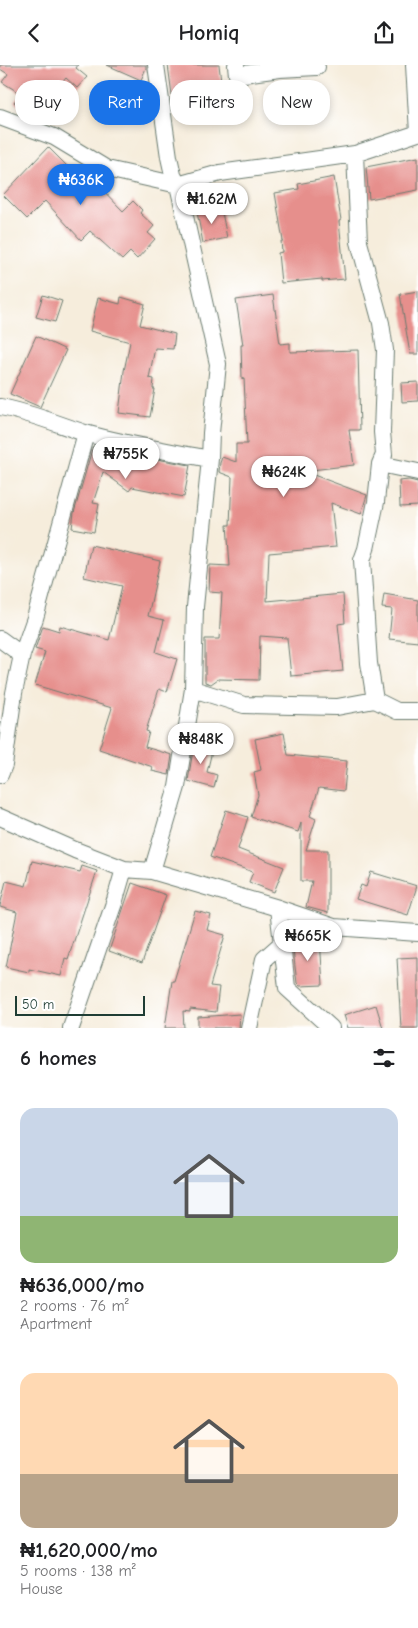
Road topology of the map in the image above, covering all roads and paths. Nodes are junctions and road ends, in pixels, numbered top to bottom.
1 (156, 65) edge
2 (236, 65) edge
3 (414, 65) edge
4 (317, 67) dead end
5 (0, 117) edge
6 (418, 133) edge
7 (355, 154) junction
8 (178, 185) junction
9 (0, 407) edge
10 (86, 433) junction
11 (210, 459) junction
12 (380, 464) junction
13 (418, 472) edge
14 (0, 639) edge
15 (22, 655) junction
16 (193, 689) junction
17 (375, 701) junction
18 (418, 711) edge
19 (0, 775) edge
20 (0, 817) edge
21 (124, 869) junction
22 (152, 871) junction
23 (278, 908) junction
24 (418, 933) edge
25 (282, 943) junction
26 (71, 1028) edge
27 (249, 1028) edge
28 (330, 1028) edge

1 - 8 street
2 - 4 street
3 - 6 street
5 - 8 street
6 - 7 street
7 - 8 street
7 - 12 street
8 - 11 street
9 - 10 street
10 - 11 street
10 - 15 street
11 - 16 street
12 - 13 street
12 - 17 street
14 - 15 street
15 - 19 street
16 - 17 street
16 - 22 street
17 - 18 street
20 - 21 street
21 - 22 street
21 - 26 street
22 - 23 street
23 - 24 street
23 - 25 street
25 - 27 street
25 - 28 street

